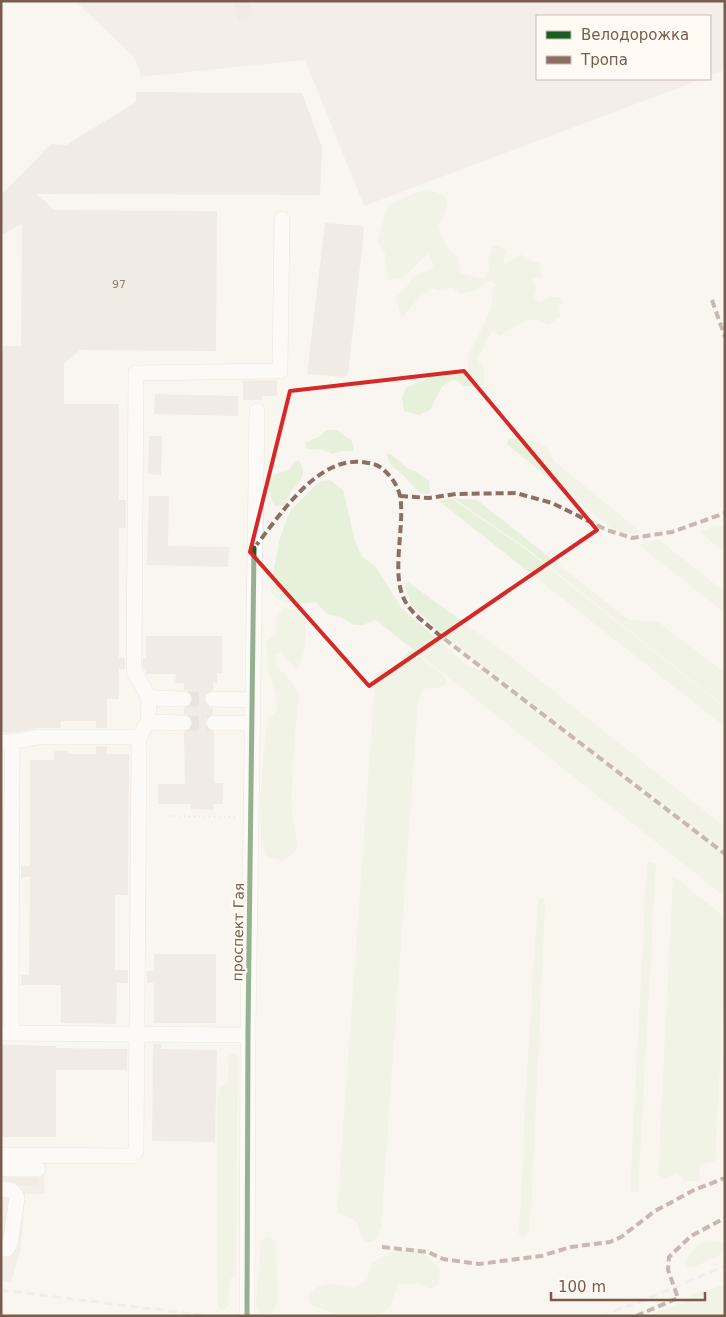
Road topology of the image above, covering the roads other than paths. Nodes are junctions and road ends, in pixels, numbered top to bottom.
1 (282, 219) dead end
2 (257, 410) dead end
3 (149, 698) junction
4 (184, 698) tunnel mouth
5 (213, 699) tunnel mouth
6 (252, 700) junction
7 (148, 722) junction
8 (184, 723) tunnel mouth
9 (214, 723) tunnel mouth
10 (252, 723) junction
11 (139, 737) junction
12 (7, 742) edge
13 (6, 1033) edge
14 (137, 1034) junction
15 (248, 1035) junction
16 (1, 1155) edge
17 (1, 1169) edge
18 (38, 1169) dead end
19 (1, 1189) edge
20 (8, 1219) edge
21 (1, 1248) edge
22 (247, 1316) edge

1 - 3 street
2 - 6 street, проспект Гая
3 - 4 street
3 - 7 street
5 - 6 street
6 - 10 street, проспект Гая
7 - 8 street
7 - 11 street
9 - 10 street
10 - 15 street, проспект Гая
11 - 12 street
11 - 14 street
12 - 13 street
13 - 14 street
14 - 15 street
14 - 16 street
15 - 22 street, проспект Гая
17 - 18 street
19 - 20 street
20 - 21 street

